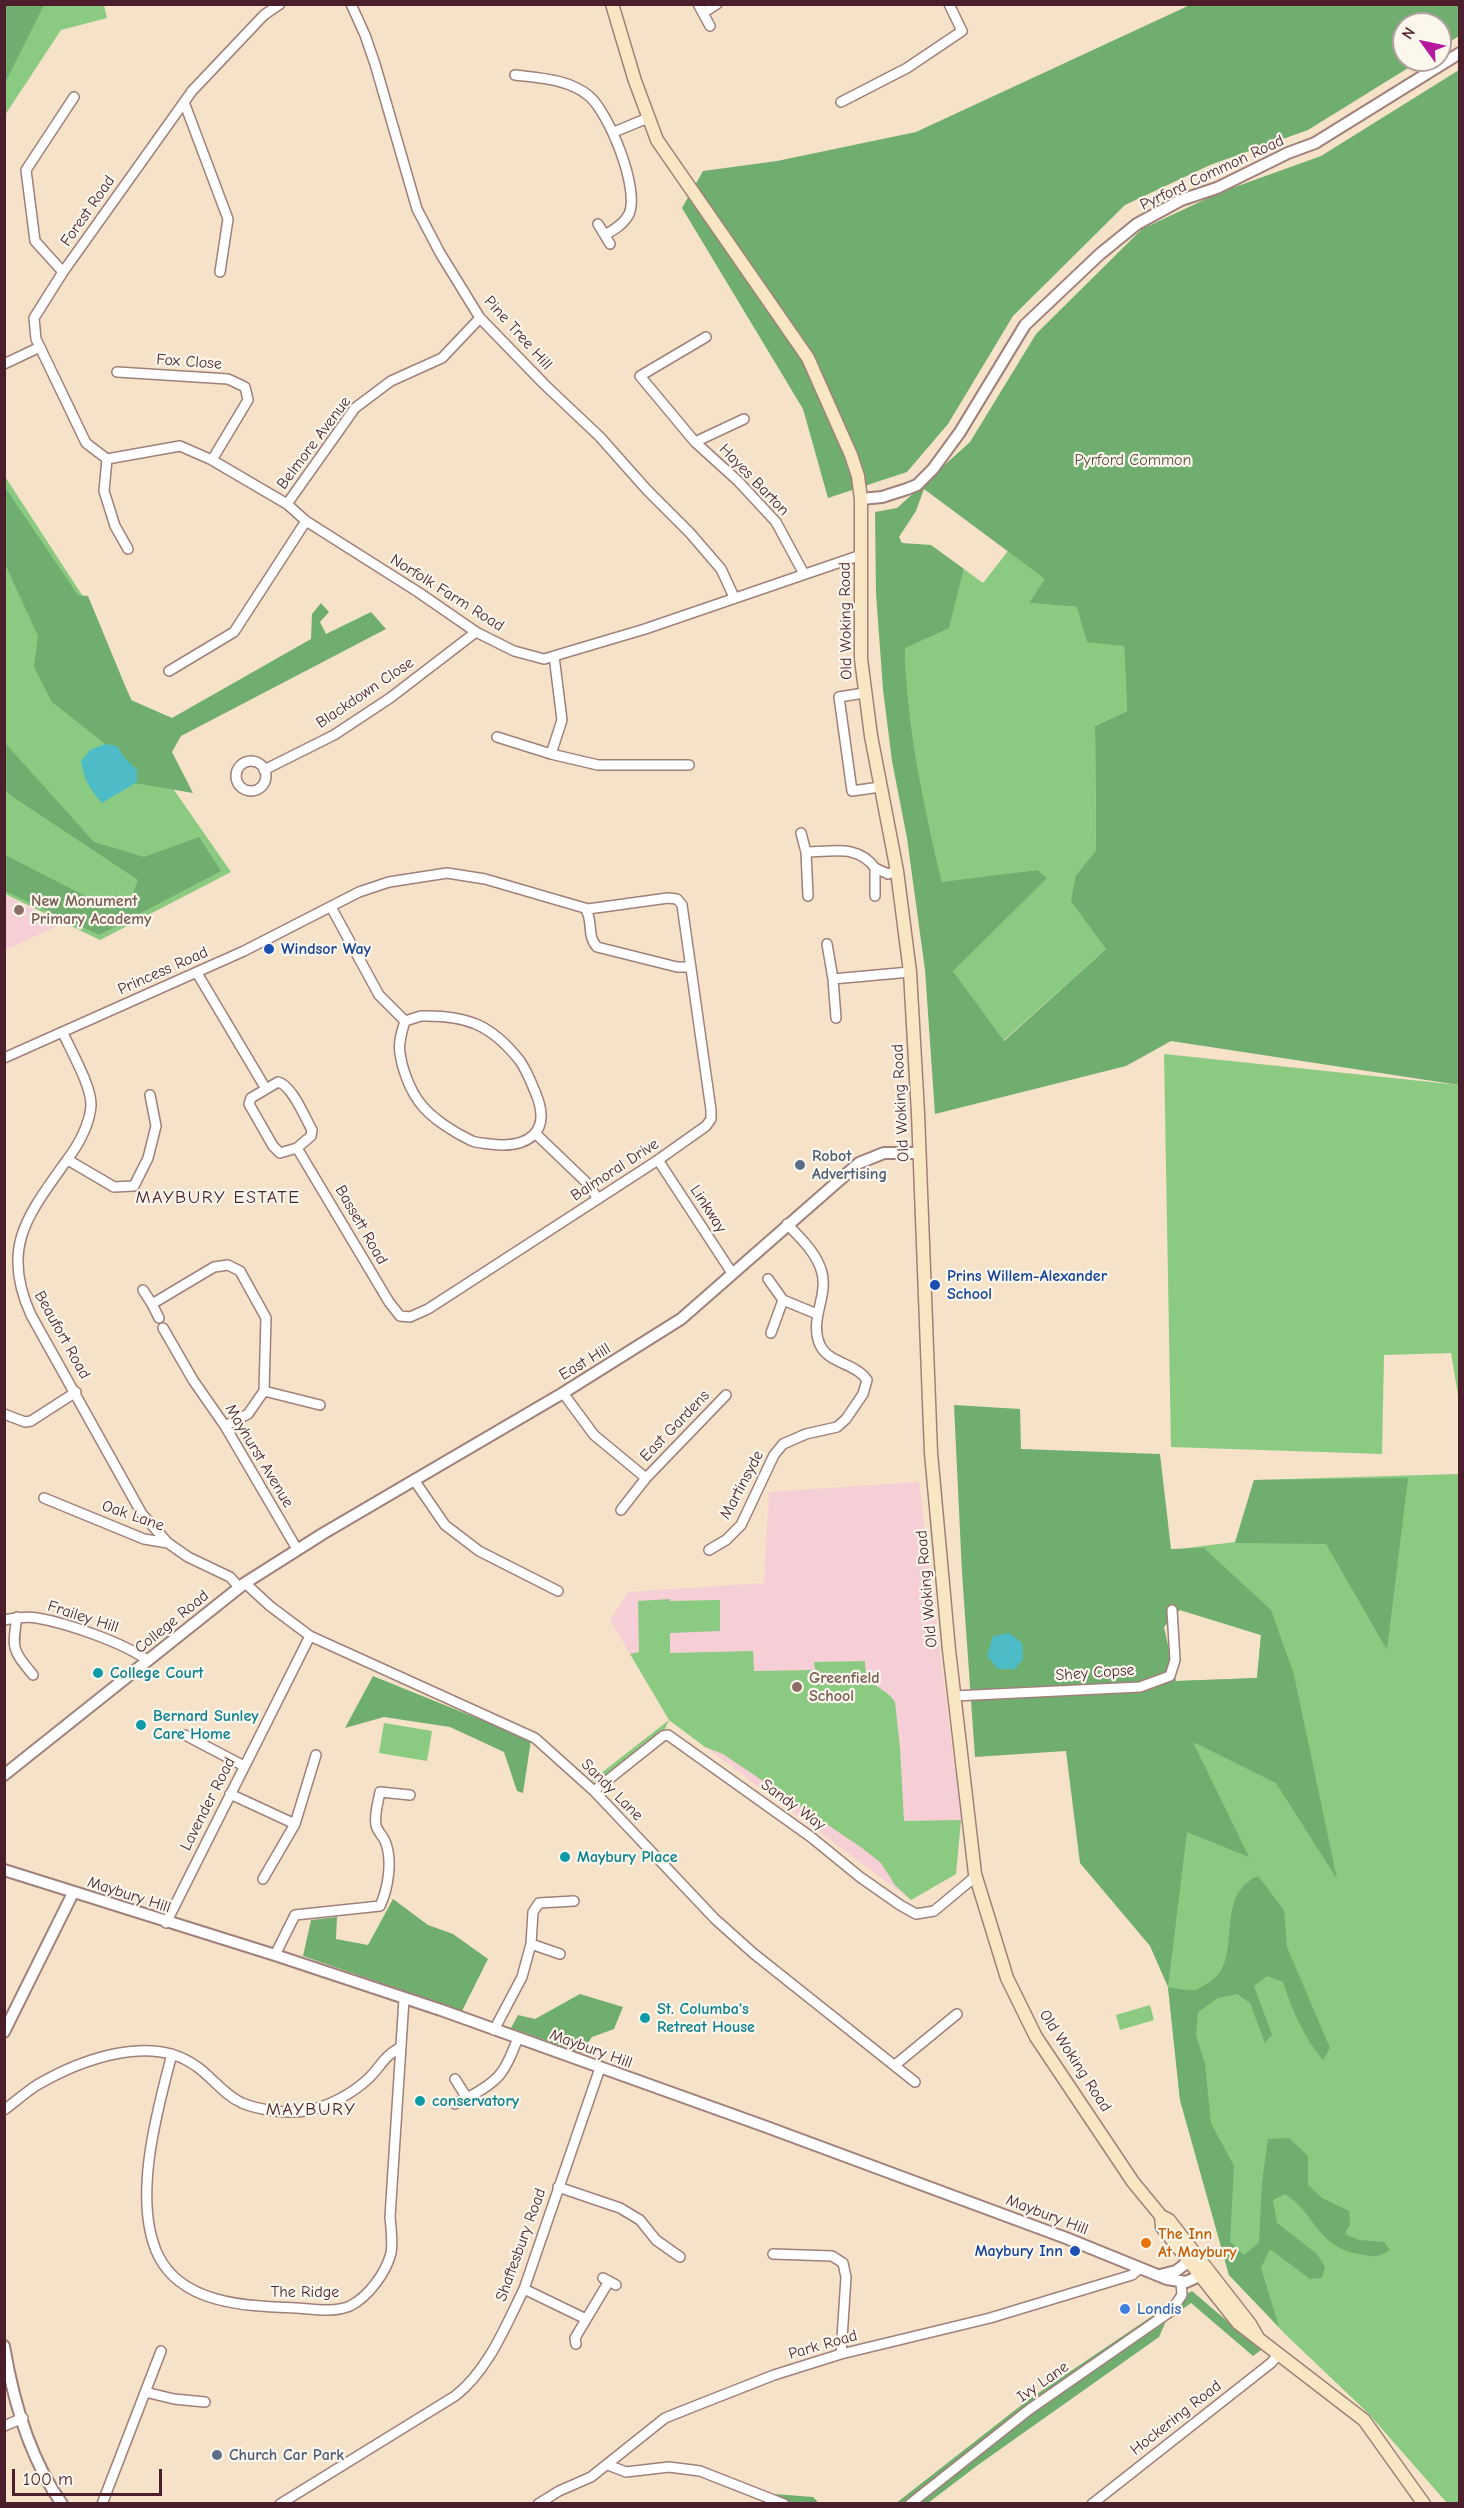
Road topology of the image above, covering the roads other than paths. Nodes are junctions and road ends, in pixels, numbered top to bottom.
1 (280, 4) edge
2 (351, 4) edge
3 (612, 4) edge
4 (717, 4) edge
5 (949, 4) edge
6 (700, 9) edge
7 (710, 26) dead end
8 (1460, 54) edge
9 (515, 75) dead end
10 (74, 97) dead end
11 (184, 102) junction
12 (841, 102) dead end
13 (648, 118) junction
14 (614, 132) junction
15 (598, 224) dead end
16 (63, 272) junction
17 (220, 272) dead end
18 (480, 318) junction
19 (705, 337) dead end
20 (40, 347) junction
21 (4, 364) edge
22 (117, 372) dead end
23 (744, 419) dead end
24 (695, 442) junction
25 (107, 459) junction
26 (212, 460) junction
27 (861, 499) junction
28 (287, 504) junction
29 (306, 521) junction
30 (128, 549) dead end
31 (861, 555) junction
32 (804, 574) junction
33 (734, 597) junction
34 (476, 632) junction
35 (554, 656) junction
36 (169, 671) dead end
37 (864, 693) junction
38 (497, 737) dead end
39 (551, 754) junction
40 (689, 765) dead end
41 (264, 770) dead end
42 (880, 788) junction
43 (801, 833) dead end
44 (806, 852) junction
45 (875, 868) junction
46 (897, 872) junction
47 (808, 896) dead end
48 (875, 896) dead end
49 (331, 907) junction
50 (585, 908) junction
51 (827, 944) dead end
52 (691, 967) junction
53 (197, 972) junction
54 (910, 972) junction
55 (834, 979) junction
56 (836, 1018) dead end
57 (405, 1021) junction
58 (63, 1033) junction
59 (4, 1058) edge
60 (266, 1089) junction
61 (150, 1095) dead end
62 (536, 1134) junction
63 (297, 1148) junction
64 (920, 1153) junction
65 (68, 1160) junction
66 (658, 1160) junction
67 (598, 1199) junction
68 (787, 1224) junction
69 (732, 1274) junction
70 (768, 1279) dead end
71 (143, 1290) dead end
72 (783, 1300) junction
73 (152, 1304) junction
74 (817, 1314) junction
75 (400, 1316) joint
76 (159, 1318) dead end
77 (163, 1328) dead end
78 (771, 1333) dead end
79 (264, 1390) junction
80 (76, 1392) junction
81 (563, 1393) junction
82 (726, 1395) dead end
83 (320, 1405) dead end
84 (4, 1414) edge
85 (225, 1426) junction
86 (646, 1478) junction
87 (414, 1480) junction
88 (44, 1498) dead end
89 (621, 1510) dead end
90 (168, 1543) junction
91 (297, 1549) junction
92 (710, 1550) dead end
93 (242, 1585) junction
94 (558, 1591) dead end
95 (1172, 1610) dead end
96 (17, 1617) junction
97 (4, 1620) edge
98 (310, 1636) junction
99 (147, 1660) junction
100 (33, 1675) dead end
101 (954, 1696) junction
102 (185, 1735) dead end
103 (316, 1755) dead end
104 (244, 1766) junction
105 (4, 1774) edge
106 (594, 1791) junction
107 (230, 1794) junction
108 (410, 1796) dead end
109 (295, 1824) junction
110 (4, 1870) edge
111 (976, 1876) junction
112 (263, 1879) dead end
113 (73, 1893) junction
114 (574, 1901) dead end
115 (166, 1923) junction
116 (531, 1944) junction
117 (560, 1954) dead end
118 (275, 1955) junction
119 (404, 1999) junction
120 (957, 2014) dead end
121 (494, 2030) junction
122 (4, 2032) edge
123 (518, 2038) junction
124 (401, 2047) junction
125 (172, 2054) junction
126 (895, 2065) junction
127 (600, 2068) junction
128 (455, 2079) dead end
129 (915, 2082) dead end
130 (468, 2098) junction
131 (455, 2104) dead end
132 (4, 2110) edge
133 (558, 2187) junction
134 (773, 2254) dead end
135 (680, 2257) dead end
136 (1193, 2259) junction
137 (1140, 2268) junction
138 (1205, 2274) junction
139 (1160, 2275) junction
140 (610, 2281) dead end
141 (1181, 2282) junction
142 (524, 2289) junction
143 (586, 2319) junction
144 (576, 2344) dead end
145 (4, 2346) edge
146 (161, 2351) dead end
147 (841, 2354) junction
148 (1278, 2355) junction
149 (7, 2374) edge
150 (145, 2392) junction
151 (205, 2402) dead end
152 (23, 2418) junction
153 (4, 2426) edge
154 (608, 2465) junction
155 (62, 2504) edge
156 (102, 2504) edge
157 (280, 2504) edge
158 (538, 2504) edge
159 (784, 2504) edge
160 (910, 2504) edge
161 (1092, 2504) edge
162 (1424, 2504) edge

1 - 11 street, Forest Road
2 - 18 street, Pine Tree Hill
3 - 13 main road, Old Woking Road
4 - 6 street
5 - 12 street
6 - 7 street
8 - 27 street, Pyrford Common Road
9 - 14 street
10 - 16 street
11 - 16 street, Forest Road
11 - 17 street
13 - 14 street
13 - 27 main road, Old Woking Road
14 - 15 street
16 - 20 street, Forest Road
18 - 28 street, Belmore Avenue
18 - 33 street, Pine Tree Hill
19 - 24 street, Hayes Barton
20 - 21 street
20 - 25 street, Forest Road
22 - 26 street, Fox Close
23 - 24 street, Hayes Barton
24 - 32 street, Hayes Barton
25 - 26 street, Norfolk Farm Road
25 - 30 street
26 - 28 street, Norfolk Farm Road
27 - 31 main road, Old Woking Road
28 - 29 street, Norfolk Farm Road
29 - 34 street, Norfolk Farm Road
29 - 36 street
31 - 32 street, Norfolk Farm Road
31 - 37 main road, Old Woking Road
32 - 33 street, Norfolk Farm Road
33 - 35 street, Norfolk Farm Road
34 - 35 street, Norfolk Farm Road
34 - 41 street, Blackdown Close
35 - 39 street
37 - 42 main road, Old Woking Road
37 - 42 street
38 - 39 street
39 - 40 street
42 - 46 main road, Old Woking Road
43 - 44 street
44 - 45 street
44 - 47 street
45 - 46 street
45 - 48 street
46 - 54 main road, Old Woking Road
49 - 50 street, Balmoral Drive
49 - 53 street, Princess Road
49 - 57 street
50 - 52 street
50 - 52 street, Balmoral Drive
51 - 55 street
52 - 66 street, Balmoral Drive
53 - 58 street, Princess Road
53 - 60 street
54 - 55 street
54 - 64 main road, Old Woking Road
55 - 56 street
57 - 62 street
57 - 62 street
58 - 59 street, Princess Road
58 - 65 street, Beaufort Road
60 - 63 street
60 - 63 street
61 - 65 street
62 - 67 street
63 - 75 street, Bassett Road
64 - 68 street, East Hill
64 - 101 main road, Old Woking Road
65 - 80 street, Beaufort Road
66 - 67 street, Balmoral Drive
66 - 69 street, Linkway
67 - 75 street, Balmoral Drive
68 - 69 street, East Hill
68 - 74 street, Martinsyde
69 - 81 street, East Hill
70 - 72 street
71 - 73 street
72 - 74 street
72 - 78 street
73 - 76 street
73 - 79 street
74 - 92 street, Martinsyde
77 - 85 street, Mayhurst Avenue
79 - 83 street
79 - 85 street
80 - 84 street
80 - 90 street, Beaufort Road
81 - 86 street, East Gardens
81 - 87 street, East Hill
82 - 86 street, East Gardens
85 - 91 street, Mayhurst Avenue
86 - 89 street, East Gardens
87 - 91 street, East Hill
87 - 94 street
88 - 90 street, Oak Lane
90 - 93 street, Oak Lane
91 - 93 street, East Hill
93 - 98 street, Sandy Lane
93 - 99 street, College Road
95 - 101 street, Shey Copse
96 - 97 street, Frailey Hill
96 - 99 street, Frailey Hill
96 - 100 street
98 - 104 street, Lavender Road
98 - 106 street, Sandy Lane
99 - 105 street, College Road
101 - 111 main road, Old Woking Road
102 - 104 street
103 - 109 street
104 - 107 street, Lavender Road
106 - 111 street, Sandy Way
106 - 126 street, Sandy Lane
107 - 109 street
107 - 115 street, Lavender Road
108 - 118 street
109 - 112 street
110 - 113 street, Maybury Hill
111 - 136 main road, Old Woking Road
113 - 115 street, Maybury Hill
113 - 122 street
114 - 116 street
115 - 118 street, Maybury Hill
116 - 117 street
116 - 121 street
118 - 119 street, Maybury Hill
119 - 121 street, Maybury Hill
119 - 124 street, The Ridge
120 - 126 street
121 - 123 street, Maybury Hill
123 - 127 street, Maybury Hill
123 - 130 street
124 - 125 street
124 - 125 street, The Ridge
125 - 132 street
126 - 129 street, Sandy Lane
127 - 133 street, Shaftesbury Road
127 - 137 street, Maybury Hill
128 - 130 street
130 - 131 street
133 - 135 street
133 - 142 street, Shaftesbury Road
134 - 147 street
136 - 138 main road, Old Woking Road
136 - 139 street
137 - 139 street, Maybury Hill
137 - 147 street, Park Road
138 - 141 street
138 - 148 main road, Old Woking Road
139 - 141 street, Maybury Hill
140 - 143 street
141 - 160 street, Ivy Lane
142 - 143 street
142 - 157 street, Shaftesbury Road
143 - 144 street
145 - 149 street
146 - 150 street
147 - 154 street, Park Road
148 - 161 street, Hockering Road
148 - 162 main road, Old Woking Road
149 - 152 street
150 - 151 street
150 - 156 street
152 - 153 street
152 - 155 street
154 - 158 street, Park Road
154 - 159 street

